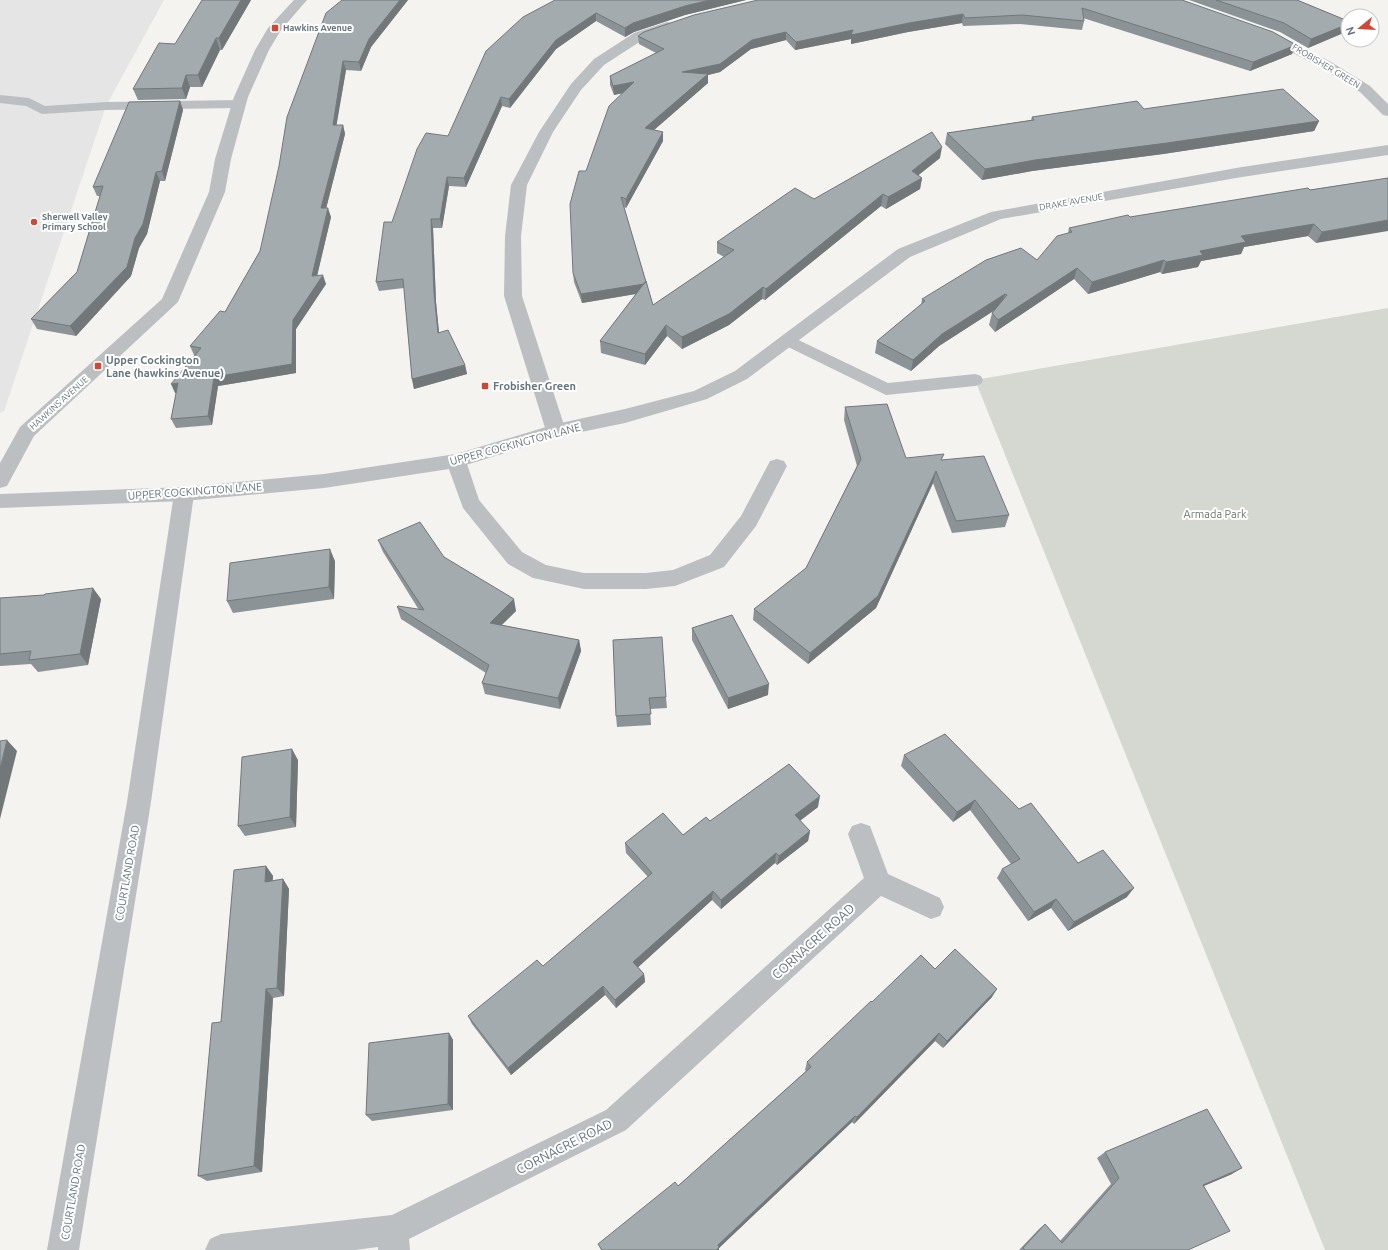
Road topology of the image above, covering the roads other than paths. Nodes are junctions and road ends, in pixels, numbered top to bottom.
1 (301, 0) edge
2 (683, 21) edge
3 (1260, 30) edge
4 (0, 99) edge
5 (238, 104) junction
6 (1388, 112) edge
7 (1388, 150) edge
8 (788, 340) junction
9 (975, 380) dead end
10 (556, 431) junction
11 (456, 461) junction
12 (777, 466) dead end
13 (0, 481) edge
14 (184, 494) junction
15 (0, 501) edge
16 (860, 834) dead end
17 (878, 882) junction
18 (931, 907) dead end
19 (394, 1240) edge
20 (63, 1250) edge
21 (221, 1250) edge

1 - 5 street, HAWKINS AVENUE
2 - 10 street
3 - 6 street, FROBISHER GREEN
4 - 5 lane
5 - 13 street, HAWKINS AVENUE
7 - 8 street, DRAKE AVENUE
8 - 9 lane
8 - 10 street, UPPER COCKINGTON LANE
10 - 11 street, UPPER COCKINGTON LANE
11 - 12 street
11 - 14 street, UPPER COCKINGTON LANE
14 - 15 street, UPPER COCKINGTON LANE
14 - 20 street, COURTLAND ROAD
16 - 17 street
17 - 18 street
17 - 19 street, CORNACRE ROAD
19 - 21 street, CORNACRE ROAD

